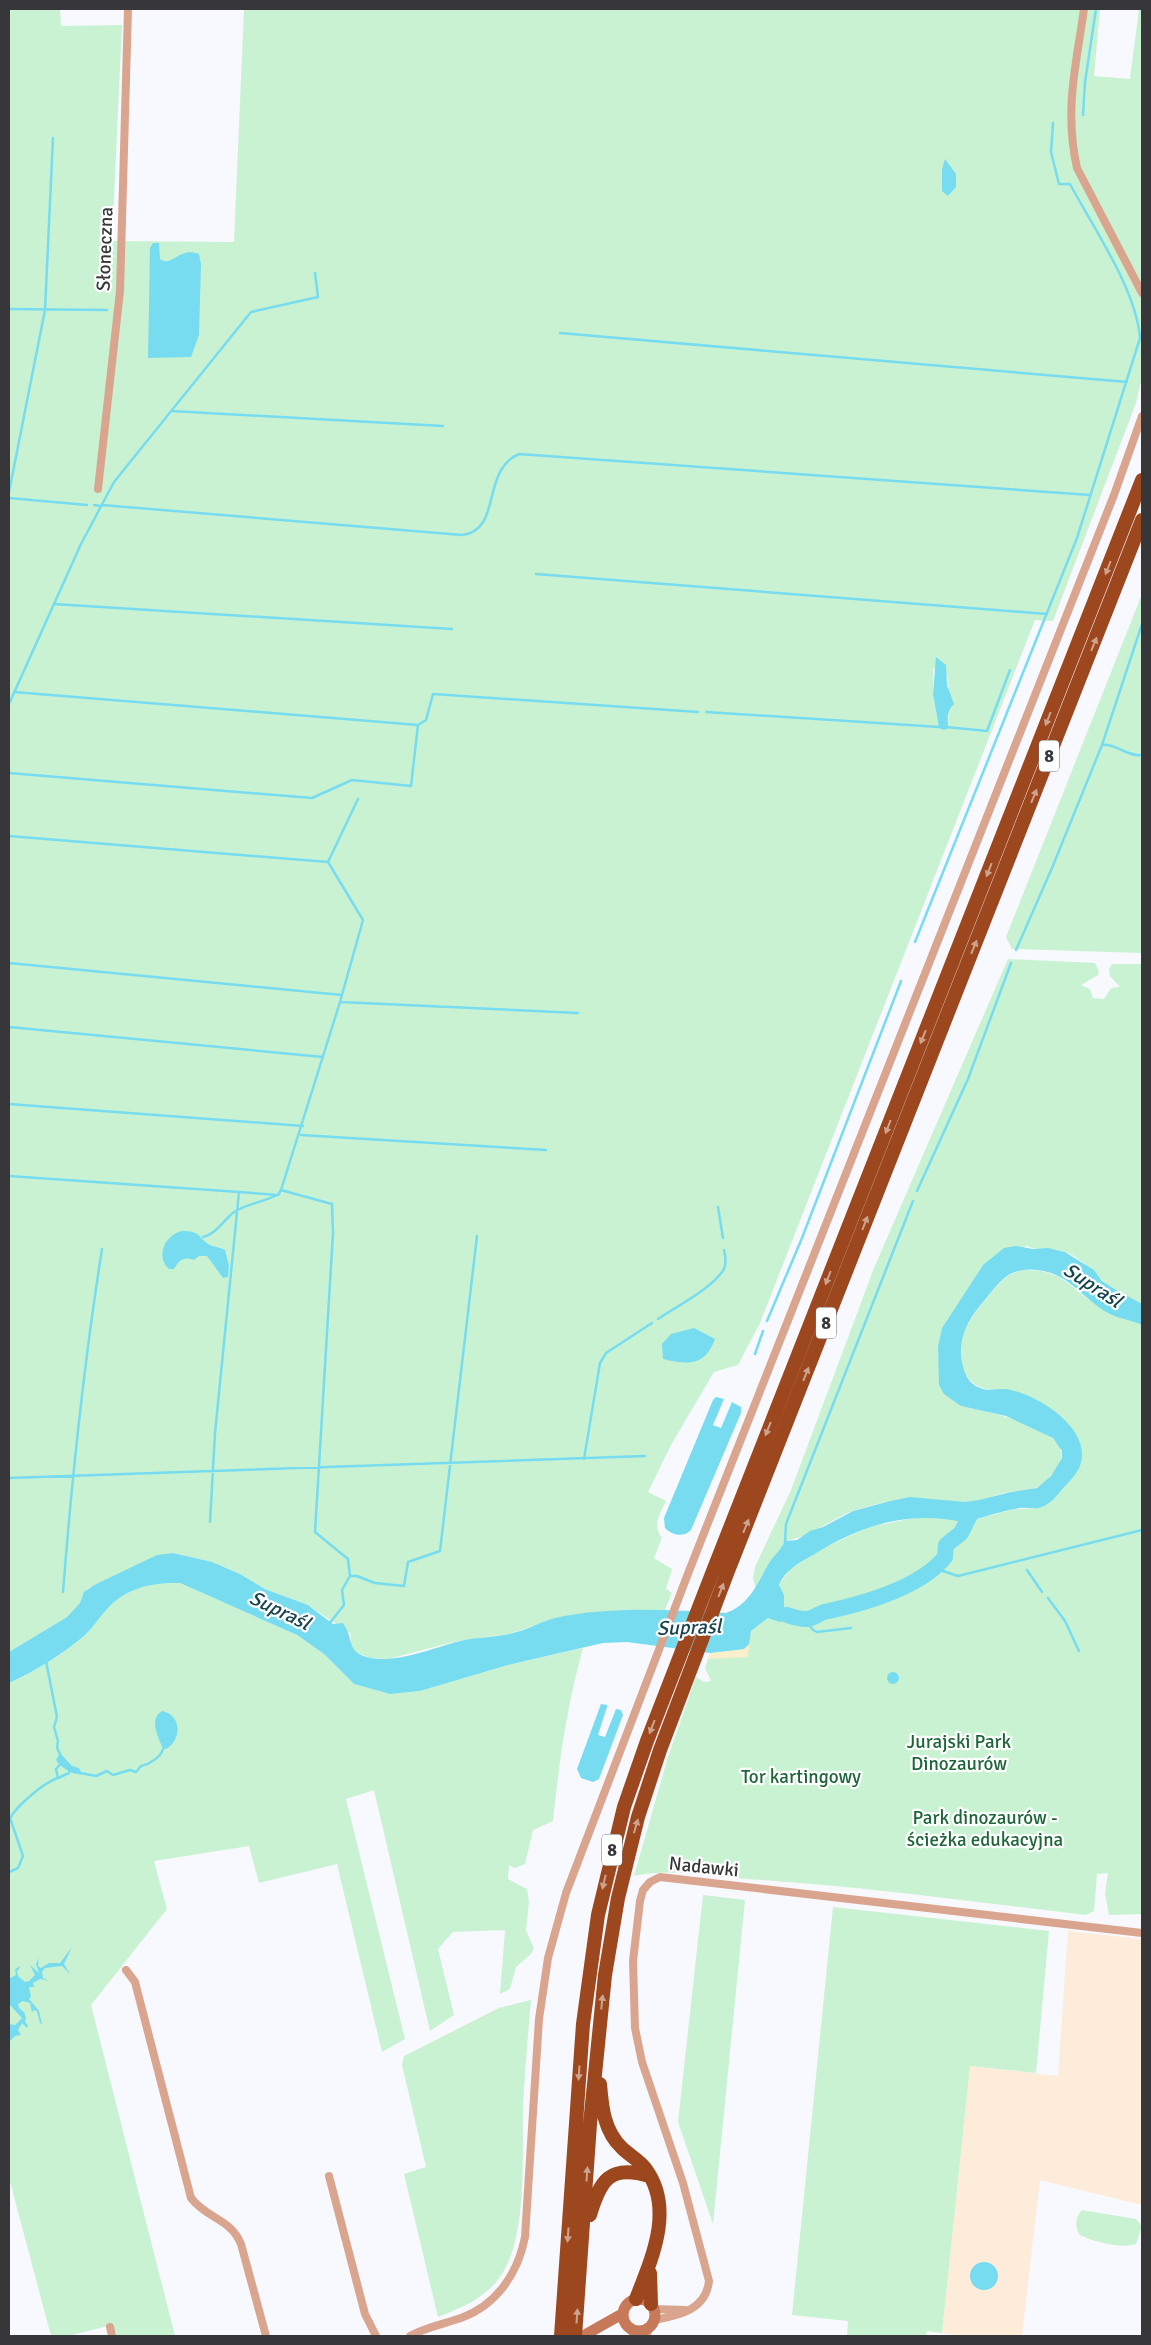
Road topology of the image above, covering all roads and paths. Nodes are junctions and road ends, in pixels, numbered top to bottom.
1 (128, 9) edge
2 (1084, 9) edge
3 (1142, 293) edge
4 (1142, 416) edge
5 (1142, 480) edge
6 (98, 488) dead end
7 (1142, 520) edge
8 (1142, 1933) edge
9 (126, 1970) dead end
10 (597, 2050) junction
11 (329, 2176) dead end
12 (649, 2176) junction
13 (582, 2240) junction
14 (650, 2265) junction
15 (636, 2299) junction
16 (622, 2314) junction
17 (651, 2320) edge
18 (110, 2327) dead end
19 (631, 2331) edge
20 (595, 2332) junction
21 (112, 2336) edge
22 (266, 2336) edge
23 (376, 2336) edge
24 (410, 2336) edge
25 (561, 2336) edge
26 (576, 2336) edge
27 (583, 2336) edge

1 - 6 street, Słoneczna
2 - 3 street
4 - 24 street
5 -> 25 highway, 8
10 -> 7 highway, 8
8 - 17 street, Nadawki
9 - 22 street
10 - 12 highway
13 -> 10 highway, 8
11 - 23 street
12 - 13 highway
12 - 14 highway
26 -> 13 highway, 8
14 - 15 highway
14 - 17 highway
15 - 16 street
15 - 17 street
16 - 19 street
16 - 20 street
17 - 19 street
18 - 21 street
19 - 20 street
20 - 27 street

